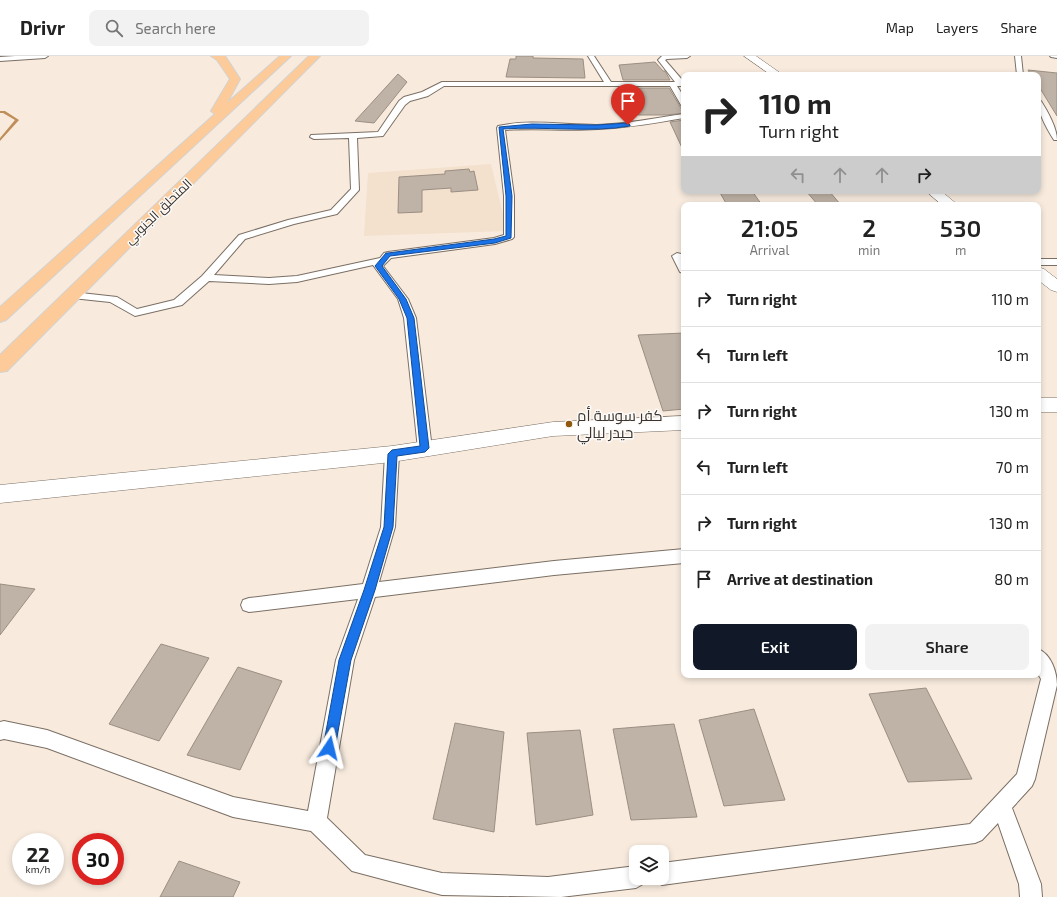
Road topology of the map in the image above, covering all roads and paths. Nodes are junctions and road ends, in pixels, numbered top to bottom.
1 (45, 56) edge
2 (216, 56) edge
3 (286, 56) edge
4 (591, 56) edge
5 (687, 56) edge
6 (749, 56) edge
7 (1018, 56) edge
8 (1053, 56) edge
9 (1057, 56) edge
10 (314, 58) edge
11 (0, 59) edge
12 (773, 72) edge
13 (1020, 72) edge
14 (681, 82) edge
15 (610, 84) junction
16 (672, 84) junction
17 (681, 84) edge
18 (681, 98) edge
19 (1041, 108) edge
20 (1046, 115) junction
21 (681, 116) edge
22 (1057, 116) edge
23 (1041, 126) edge
24 (1049, 127) junction
25 (207, 128) junction
26 (353, 136) junction
27 (314, 137) dead end
28 (1057, 138) edge
29 (937, 194) edge
30 (947, 202) edge
31 (677, 256) dead end
32 (384, 260) junction
33 (1041, 262) edge
34 (1057, 262) edge
35 (681, 264) edge
36 (1041, 274) edge
37 (206, 278) junction
38 (1057, 287) edge
39 (72, 295) junction
40 (0, 316) edge
41 (0, 366) edge
42 (1041, 405) edge
43 (1057, 406) edge
44 (681, 423) edge
45 (425, 448) junction
46 (392, 454) junction
47 (0, 494) edge
48 (681, 556) edge
49 (370, 590) junction
50 (249, 605) dead end
51 (1041, 661) edge
52 (1054, 678) edge
53 (0, 731) edge
54 (1001, 805) junction
55 (316, 822) junction
56 (669, 873) edge
57 (629, 878) edge
58 (1031, 897) edge

1 - 11 street
2 - 25 highway
3 - 25 highway, المتحلق الجنوبي
4 - 15 street
5 - 14 street
6 - 12 street
7 - 13 street
8 - 9 street
10 - 39 highway, المتحلق الجنوبي
15 - 16 street
15 - 26 street
16 - 17 street
16 - 18 street
19 - 20 street
20 - 22 street
20 - 24 street
21 - 32 street
23 - 24 street
24 - 28 street
25 - 40 highway, المتحلق الجنوبي
26 - 27 street
26 - 37 street
29 - 30 street
31 - 35 street
32 - 37 street
32 - 45 street
33 - 34 street
36 - 38 street
37 - 39 street
39 - 41 highway, المتحلق الجنوبي
42 - 43 street
44 - 45 street
45 - 46 street
46 - 47 street
46 - 49 street
48 - 49 street
49 - 50 street
49 - 55 street
51 - 52 street
52 - 54 street
53 - 55 street
54 - 56 street
54 - 58 street
55 - 57 street

